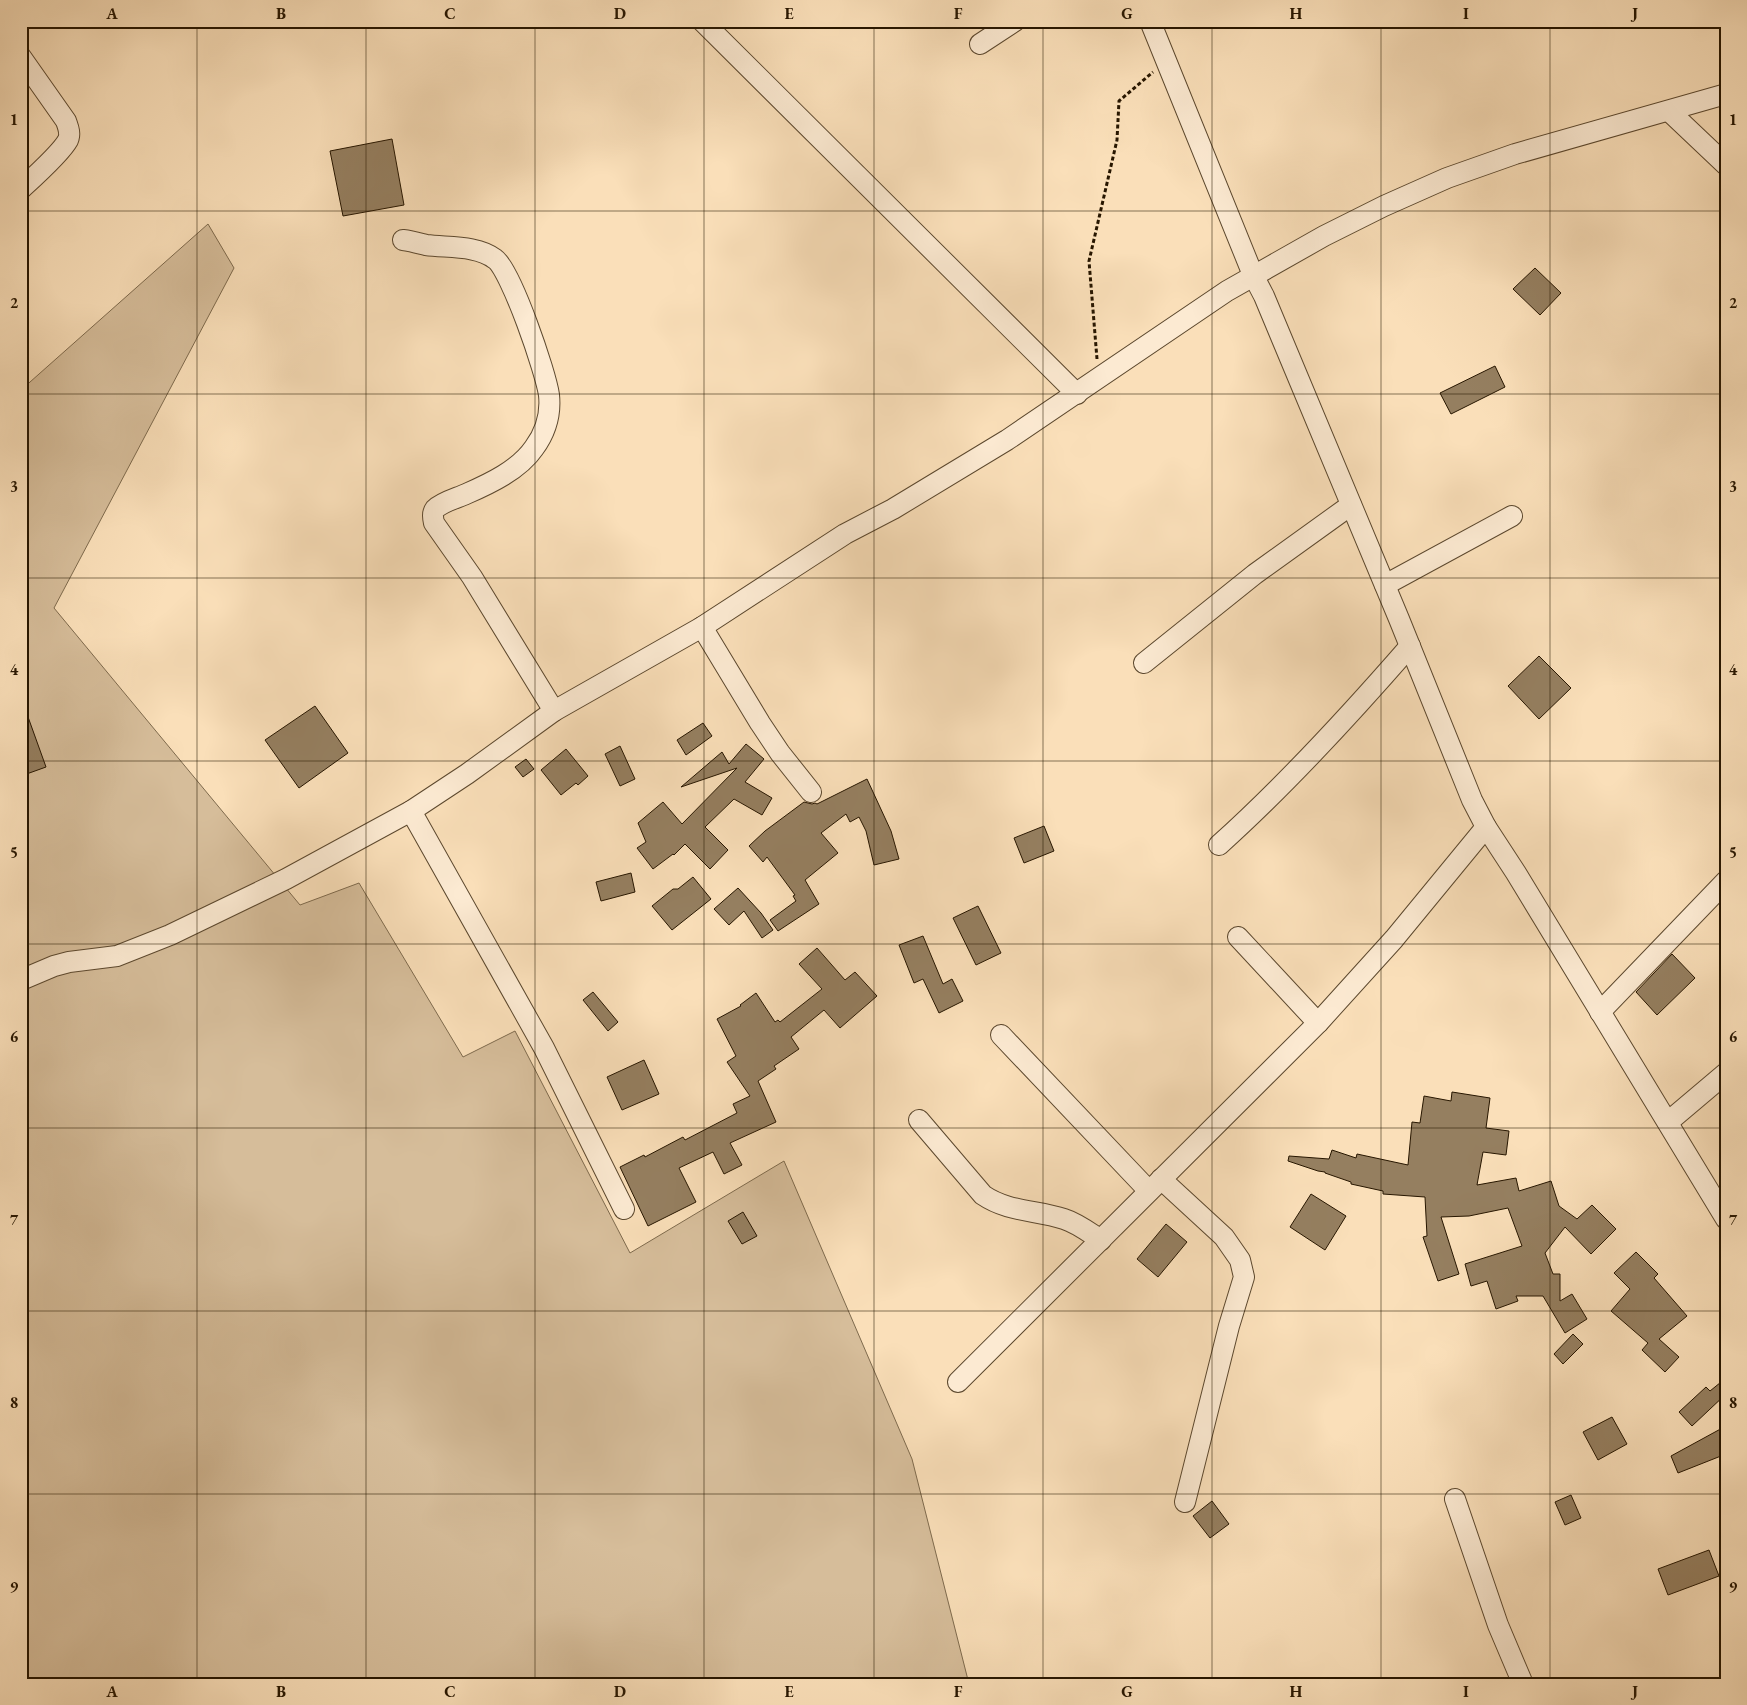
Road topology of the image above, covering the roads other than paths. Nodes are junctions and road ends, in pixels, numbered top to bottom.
1 (702, 21) edge
2 (1015, 21) edge
3 (1150, 21) edge
4 (980, 44) dead end
5 (21, 57) edge
6 (1722, 99) edge
7 (1669, 112) junction
8 (1726, 165) edge
9 (21, 189) edge
10 (403, 240) dead end
11 (1253, 275) junction
12 (1077, 394) junction
13 (1351, 505) junction
14 (1512, 516) dead end
15 (1385, 585) junction
16 (702, 627) junction
17 (1410, 646) junction
18 (1144, 662) dead end
19 (554, 711) junction
20 (811, 792) dead end
21 (411, 811) junction
22 (1486, 827) junction
23 (1220, 845) dead end
24 (1726, 881) edge
25 (1238, 937) dead end
26 (21, 980) edge
27 (1600, 1012) junction
28 (1318, 1023) junction
29 (1000, 1035) dead end
30 (1726, 1073) edge
31 (919, 1120) dead end
32 (1668, 1122) junction
33 (1155, 1185) junction
34 (624, 1209) dead end
35 (1726, 1220) edge
36 (1101, 1240) junction
37 (958, 1382) dead end
38 (1455, 1499) dead end
39 (1186, 1502) dead end
40 (1523, 1684) edge

1 - 12 street
2 - 4 street
3 - 11 street
5 - 9 street
6 - 7 street
7 - 8 street
7 - 11 street
10 - 19 street
11 - 12 street
11 - 13 street
12 - 16 street
13 - 15 street
13 - 18 street
14 - 15 street
15 - 17 street
16 - 19 street
16 - 20 street
17 - 22 street
17 - 23 street
19 - 21 street
21 - 26 street
21 - 34 street
22 - 27 street
22 - 28 street
24 - 27 street
25 - 28 street
27 - 32 street
28 - 33 street
29 - 33 street
30 - 32 street
31 - 36 street
32 - 35 street
33 - 36 street
33 - 39 street
36 - 37 street
38 - 40 street

